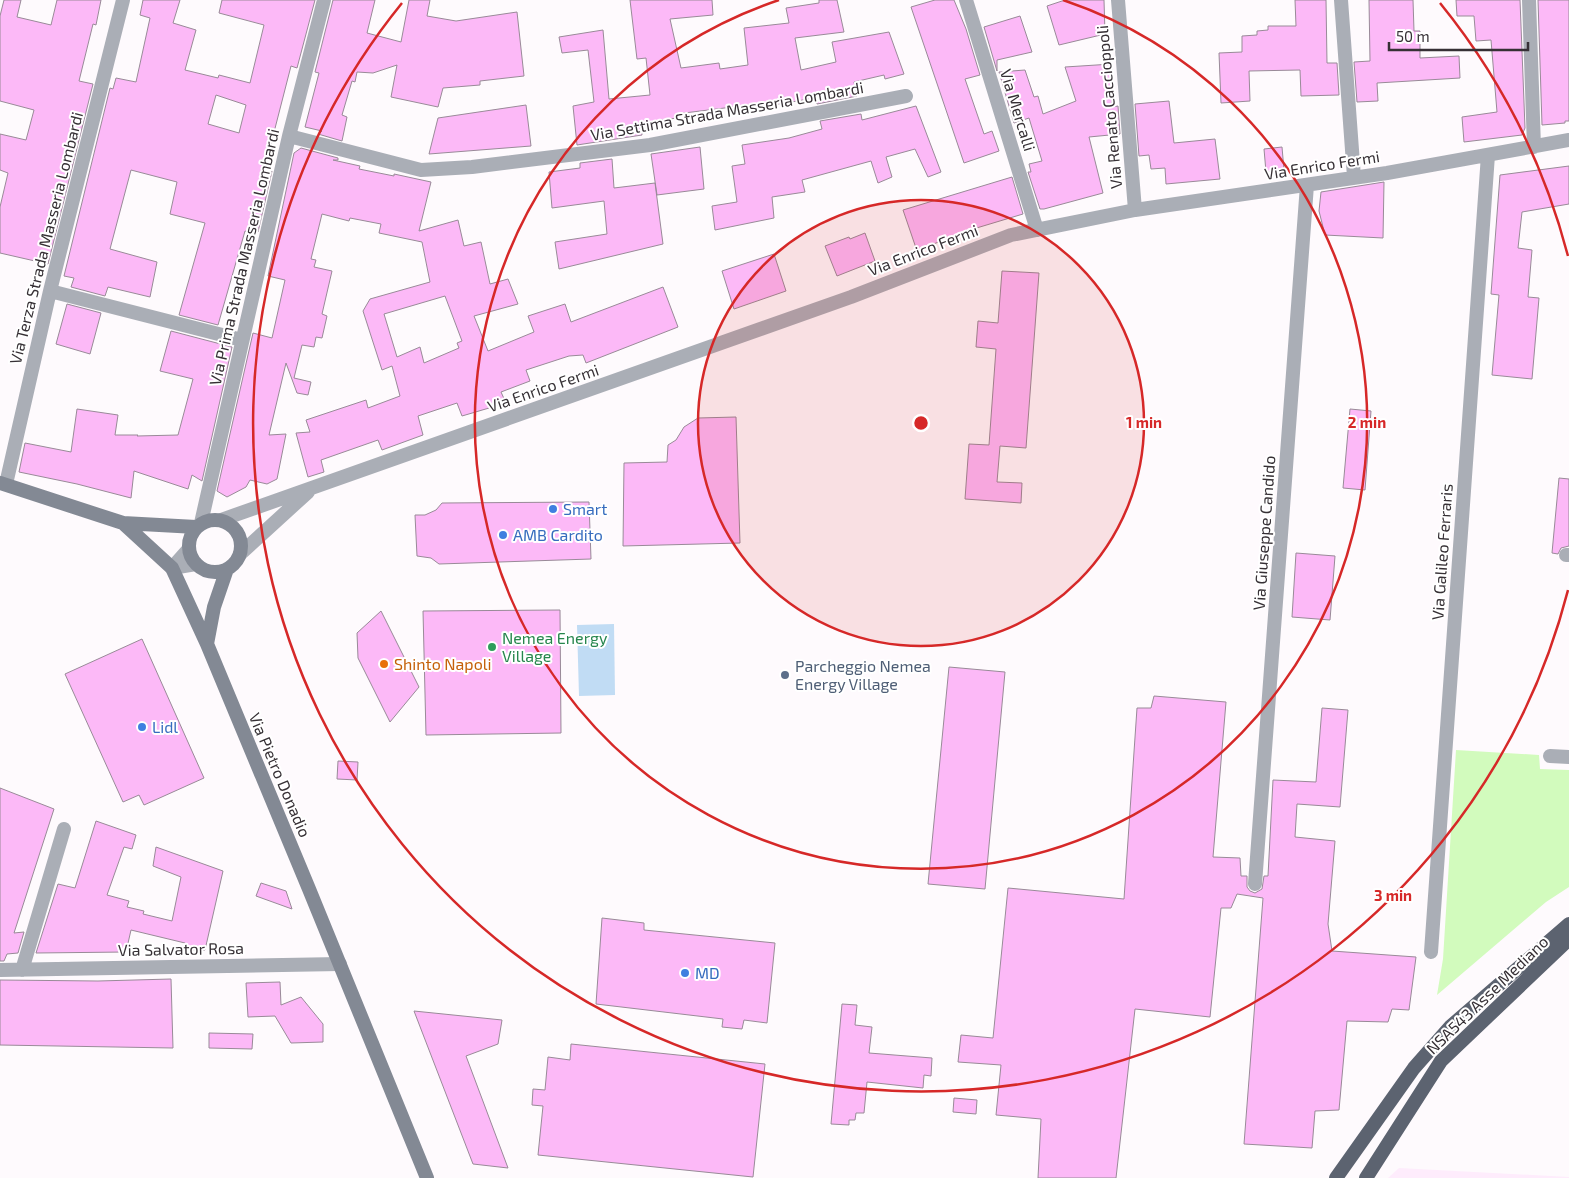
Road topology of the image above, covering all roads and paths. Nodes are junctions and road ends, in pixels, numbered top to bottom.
1 (123, 0) edge
2 (324, 0) edge
3 (966, 0) edge
4 (1118, 0) edge
5 (1341, 0) edge
6 (1529, 0) edge
7 (906, 96) dead end
8 (289, 136) junction
9 (1569, 140) edge
10 (1534, 146) junction
11 (1488, 155) junction
12 (1354, 178) junction
13 (1307, 185) junction
14 (1135, 210) junction
15 (1036, 230) junction
16 (50, 291) junction
17 (242, 340) junction
18 (3, 484) edge
19 (314, 486) junction
20 (222, 520) junction
21 (123, 524) junction
22 (198, 525) junction
23 (188, 550) junction
24 (240, 554) junction
25 (196, 564) junction
26 (172, 568) junction
27 (227, 569) junction
28 (207, 644) junction
29 (1550, 756) dead end
30 (1569, 757) edge
31 (64, 829) dead end
32 (1255, 884) dead end
33 (1569, 924) edge
34 (1569, 939) edge
35 (1430, 952) dead end
36 (340, 964) junction
37 (0, 970) edge
38 (22, 970) junction
39 (427, 1178) edge
40 (1336, 1178) edge
41 (1366, 1178) edge

1 - 16 street, Via Terza Strada Masseria Lombardi
2 - 8 street, Via Prima Strada Masseria Lombardi
3 - 15 street, Via Mercalli
4 - 14 street, Via Renato Caccioppoli
5 - 12 street
6 - 10 street
7 - 8 street, Via Settima Strada Masseria Lombardi
8 - 17 street, Via Prima Strada Masseria Lombardi
9 - 10 street, Via Enrico Fermi
10 - 11 street, Via Enrico Fermi
11 - 12 street, Via Enrico Fermi
11 - 35 street, Via Galileo Ferraris
12 - 13 street, Via Enrico Fermi
13 - 14 street, Via Enrico Fermi
13 - 32 street, Via Giuseppe Candido
14 - 15 street, Via Enrico Fermi
15 - 19 street, Via Enrico Fermi
16 - 17 street
16 - 18 street, Via Terza Strada Masseria Lombardi
17 - 22 street, Via Prima Strada Masseria Lombardi
18 - 21 main road, Via Pietro Donadio
19 - 20 street, Via Enrico Fermi
19 - 24 street, Via Enrico Fermi
20 - 22 main road
20 - 24 main road
21 - 22 main road
21 - 26 main road, Via Pietro Donadio
22 - 23 main road
23 - 25 main road
23 - 26 street
24 - 27 main road
25 - 26 street
25 - 27 main road
26 - 28 main road, Via Pietro Donadio
27 - 28 main road
28 - 36 main road, Via Pietro Donadio
29 - 30 street
31 - 38 street
33 - 40 highway, NSA543 Asse Mediano
34 - 41 highway, NSA543 Asse Mediano
36 - 38 street, Via Salvator Rosa
36 - 39 main road, Via Pietro Donadio
37 - 38 street, Via Salvator Rosa

